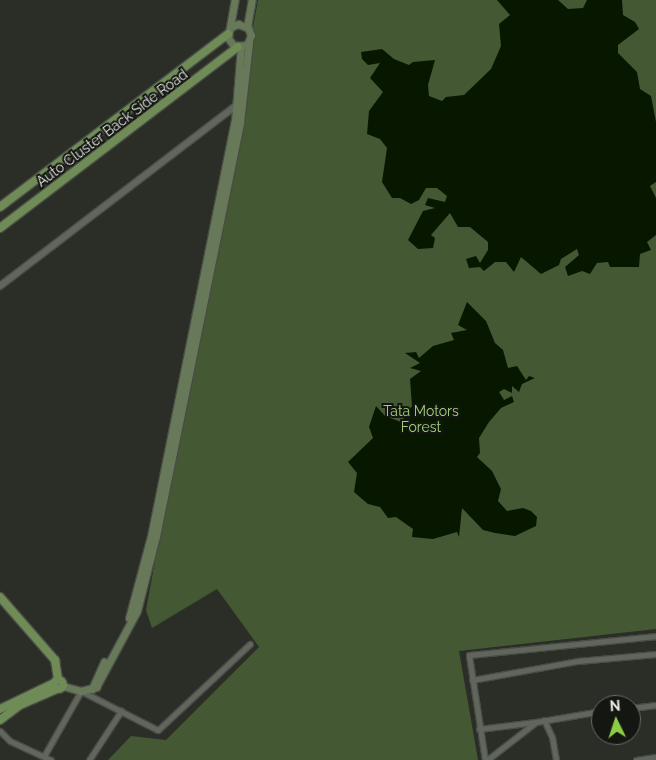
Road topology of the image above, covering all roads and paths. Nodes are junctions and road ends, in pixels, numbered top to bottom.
1 (235, 0) edge
2 (252, 0) edge
3 (247, 27) junction
4 (229, 31) junction
5 (249, 43) junction
6 (239, 47) junction
7 (241, 101) junction
8 (0, 207) edge
9 (0, 228) edge
10 (0, 286) edge
11 (0, 597) edge
12 (656, 636) edge
13 (250, 644) dead end
14 (656, 654) edge
15 (472, 680) junction
16 (58, 684) junction
17 (81, 690) junction
18 (656, 705) edge
19 (641, 707) edge
20 (0, 709) edge
21 (121, 711) junction
22 (591, 713) edge
23 (0, 720) edge
24 (544, 720) junction
25 (536, 722) junction
26 (479, 729) junction
27 (0, 731) edge
28 (44, 756) junction
29 (656, 757) edge
30 (51, 760) edge
31 (89, 760) edge
32 (486, 760) edge
33 (556, 760) edge
34 (636, 760) edge

1 - 4 main road
2 - 3 main road
3 - 4 main road
3 - 5 main road
4 - 6 main road
4 - 8 main road, Auto Cluster Back Side Road
5 - 6 main road, Auto Cluster Back Side Road
5 - 7 main road
6 - 7 main road
6 - 9 main road, Auto Cluster Back Side Road
7 - 10 street
7 - 17 main road
11 - 16 main road
12 - 15 street
13 - 21 street
14 - 15 street
15 - 26 street
16 - 17 main road
16 - 20 main road
16 - 23 main road
17 - 21 street
17 - 28 street
18 - 19 street
21 - 31 street
22 - 24 street
24 - 25 street
24 - 33 street
25 - 26 street
25 - 32 street
26 - 32 street
27 - 28 street
28 - 30 street
29 - 34 street

